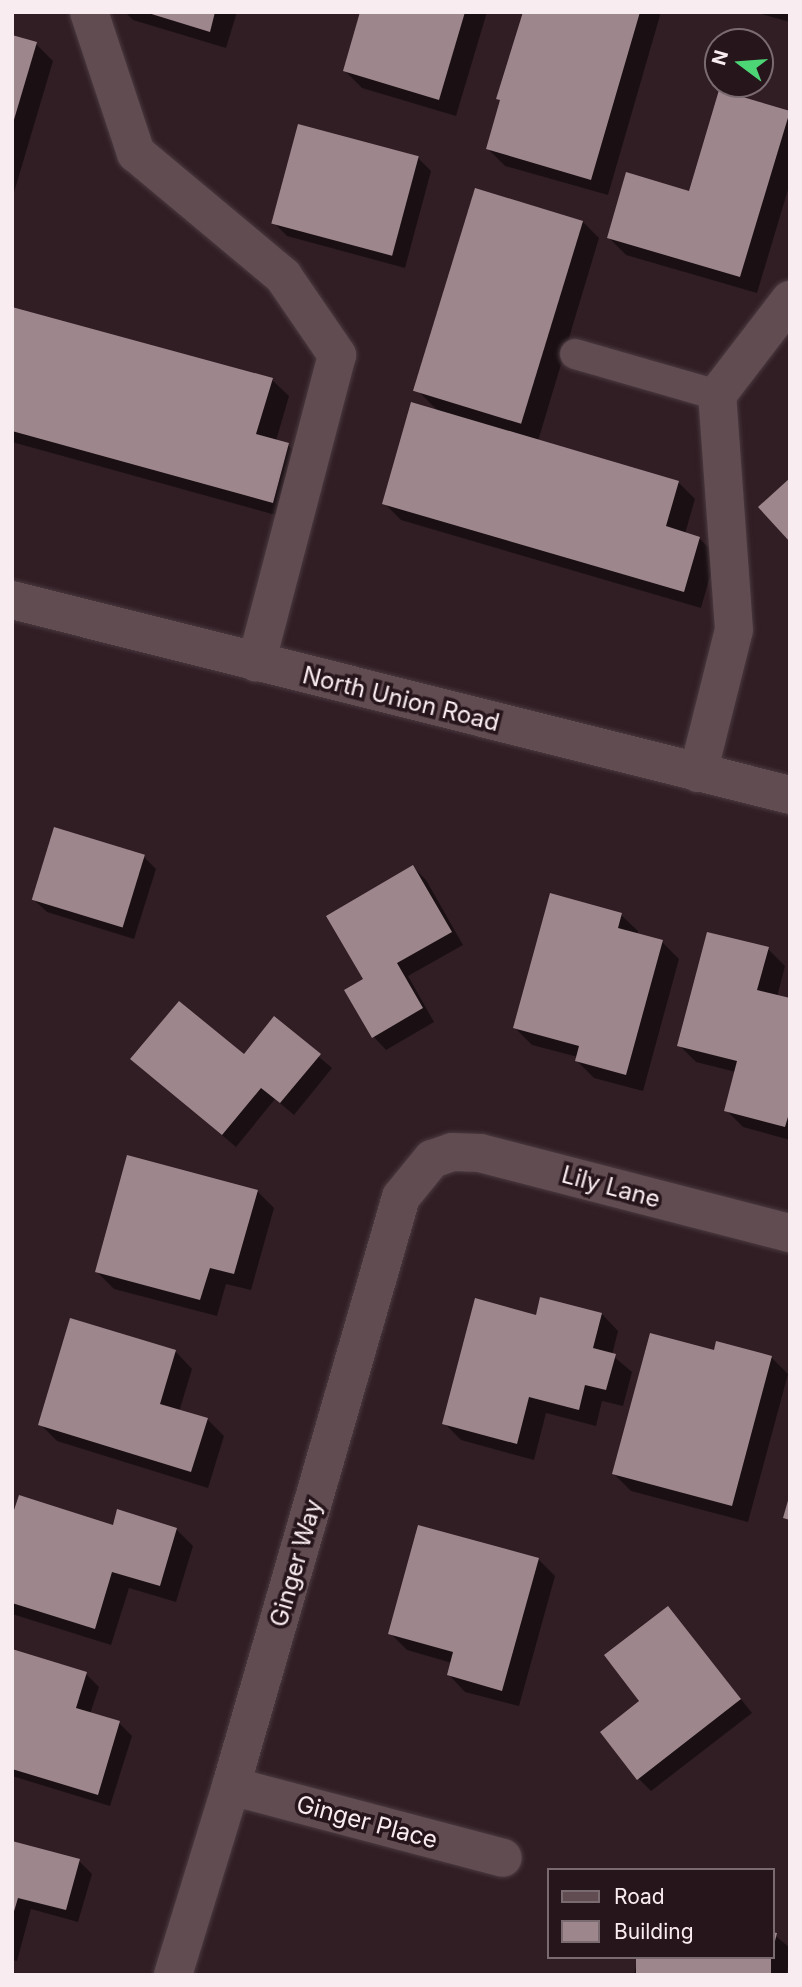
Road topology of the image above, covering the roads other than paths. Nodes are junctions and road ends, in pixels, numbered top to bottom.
1 (89, 12) edge
2 (790, 300) edge
3 (575, 354) dead end
4 (717, 395) junction
5 (12, 600) edge
6 (256, 663) junction
7 (698, 773) junction
8 (790, 795) edge
9 (432, 1159) joint
10 (790, 1233) edge
11 (231, 1787) junction
12 (503, 1858) dead end
13 (173, 1975) edge

1 - 6 street
2 - 4 street
3 - 4 lane
4 - 7 street
5 - 6 street, North Union Road
6 - 7 street, North Union Road
7 - 8 street, North Union Road
9 - 10 street, Lily Lane
9 - 11 street, Ginger Way
11 - 12 street, Ginger Place
11 - 13 street, Ginger Way

